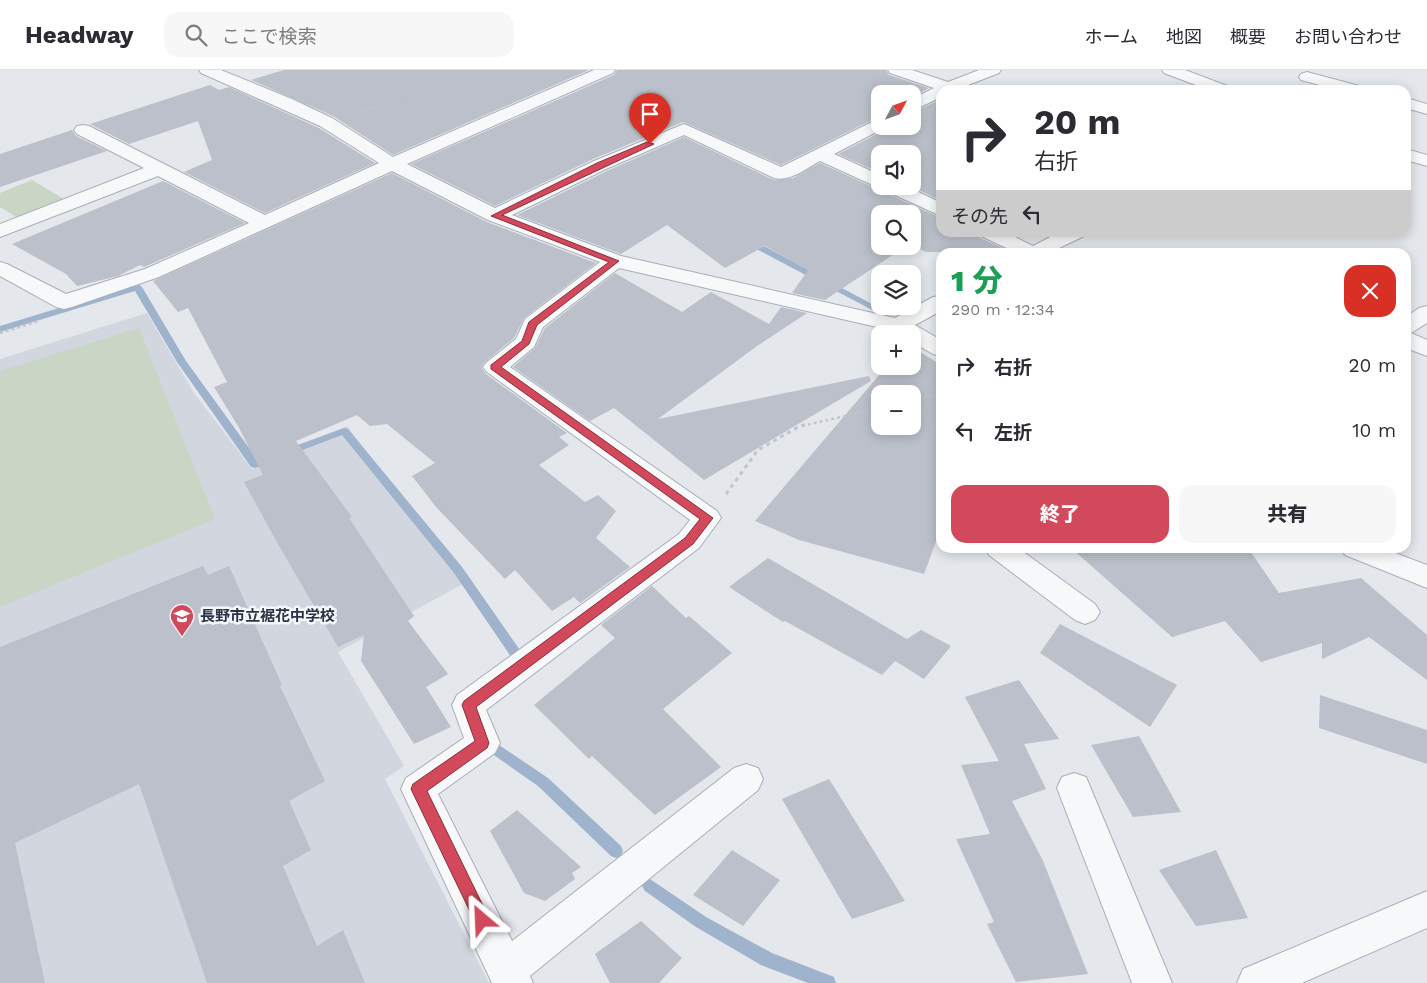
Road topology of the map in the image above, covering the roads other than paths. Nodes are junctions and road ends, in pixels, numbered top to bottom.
1 (207, 70) edge
2 (608, 70) edge
3 (896, 70) edge
4 (993, 70) edge
5 (1170, 70) edge
6 (1307, 76) dead end
7 (938, 85) edge
8 (957, 85) edge
9 (1210, 85) edge
10 (1339, 85) edge
11 (936, 95) edge
12 (921, 102) edge
13 (1411, 104) edge
14 (1427, 109) edge
15 (871, 128) edge
16 (83, 130) dead end
17 (820, 154) junction
18 (1411, 156) edge
19 (1427, 161) edge
20 (392, 164) junction
21 (159, 168) junction
22 (871, 178) edge
23 (909, 195) edge
24 (936, 208) edge
25 (495, 216) junction
26 (265, 223) junction
27 (3, 226) edge
28 (998, 237) edge
29 (1067, 237) edge
30 (1022, 248) edge
31 (1044, 248) edge
32 (615, 261) junction
33 (0, 268) edge
34 (936, 305) edge
35 (1427, 313) edge
36 (1411, 324) edge
37 (898, 325) joint
38 (921, 338) edge
39 (1411, 341) edge
40 (936, 346) edge
41 (1427, 349) edge
42 (1006, 553) edge
43 (1367, 553) edge
44 (1427, 577) edge
45 (1085, 612) dead end
46 (746, 779) dead end
47 (1074, 788) dead end
48 (1427, 909) edge
49 (510, 976) edge
50 (1152, 983) edge
51 (1256, 983) edge

1 - 20 street
2 - 20 street
3 - 7 street
4 - 8 street
5 - 9 street
6 - 10 street
11 - 12 street
13 - 14 street
15 - 17 street
16 - 21 street
17 - 22 street
17 - 25 street
18 - 19 street
20 - 25 street
20 - 26 street
21 - 26 street
21 - 27 street
23 - 24 street
25 - 32 street
26 - 33 street
28 - 30 street
29 - 31 street
32 - 37 street
32 - 49 street
34 - 37 street
35 - 36 street
38 - 40 street
39 - 41 street
42 - 45 street
43 - 44 street
46 - 49 street
47 - 50 street
48 - 51 street

